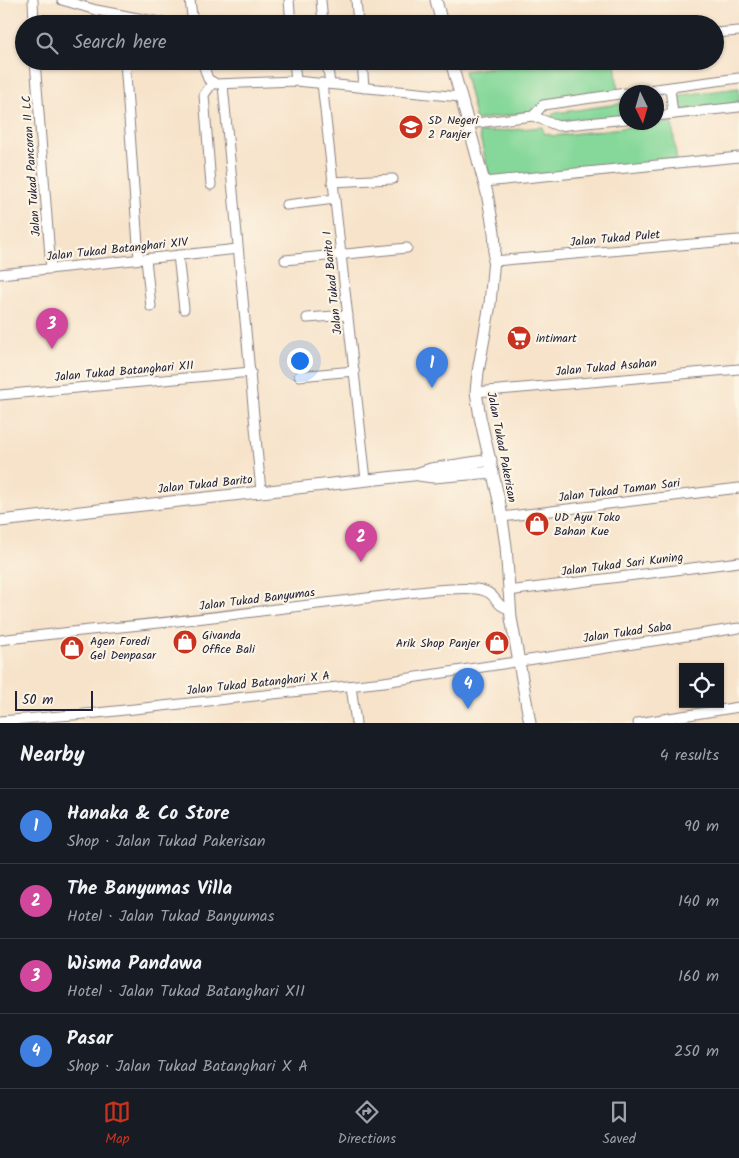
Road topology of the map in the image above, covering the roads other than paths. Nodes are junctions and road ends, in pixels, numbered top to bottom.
1 (34, 0) edge
2 (62, 0) edge
3 (190, 0) edge
4 (289, 0) edge
5 (321, 0) edge
6 (356, 0) edge
7 (436, 0) edge
8 (34, 15) edge
9 (109, 15) edge
10 (192, 15) edge
11 (290, 15) edge
12 (322, 15) edge
13 (357, 15) edge
14 (440, 15) edge
15 (739, 31) edge
16 (724, 32) edge
17 (36, 70) edge
18 (126, 70) edge
19 (204, 70) edge
20 (295, 70) edge
21 (327, 70) edge
22 (363, 70) edge
23 (452, 70) edge
24 (739, 78) edge
25 (296, 81) junction
26 (213, 82) junction
27 (326, 84) junction
28 (223, 85) junction
29 (364, 88) junction
30 (670, 88) junction
31 (664, 89) edge
32 (619, 94) edge
33 (455, 97) junction
34 (739, 107) edge
35 (672, 114) junction
36 (664, 115) edge
37 (532, 116) junction
38 (619, 120) edge
39 (468, 124) junction
40 (739, 157) edge
41 (393, 179) dead end
42 (332, 182) junction
43 (484, 182) junction
44 (211, 185) dead end
45 (335, 199) junction
46 (286, 205) dead end
47 (739, 240) edge
48 (407, 248) dead end
49 (238, 249) junction
50 (341, 254) junction
51 (178, 255) junction
52 (142, 259) junction
53 (285, 260) dead end
54 (494, 260) junction
55 (51, 269) junction
56 (0, 274) edge
57 (151, 308) dead end
58 (184, 309) dead end
59 (348, 315) junction
60 (307, 318) dead end
61 (739, 369) edge
62 (354, 371) junction
63 (251, 372) junction
64 (299, 376) dead end
65 (476, 392) junction
66 (0, 395) edge
67 (491, 460) junction
68 (493, 472) junction
69 (414, 475) junction
70 (366, 480) junction
71 (739, 488) edge
72 (261, 491) junction
73 (502, 517) junction
74 (0, 521) edge
75 (739, 562) edge
76 (508, 591) junction
77 (510, 609) junction
78 (739, 628) edge
79 (0, 640) edge
80 (518, 661) junction
81 (351, 686) junction
82 (739, 707) edge
83 (0, 721) edge
84 (356, 723) edge
85 (530, 723) edge
86 (638, 723) edge

1 - 8 street
2 - 9 street
3 - 10 street
4 - 11 street
5 - 12 street
6 - 13 street
7 - 14 street
15 - 16 street
17 - 55 street, Jalan Tukad Pancoran II LC
18 - 52 street
19 - 26 street
20 - 25 street
21 - 27 street, Jalan Tukad Barito I
22 - 29 street
23 - 33 street, Jalan Tukad Pakerisan
24 - 30 street
25 - 27 street
25 - 28 street
26 - 28 street
26 - 44 street
27 - 29 street
27 - 42 street, Jalan Tukad Barito I
28 - 49 street
29 - 33 street
30 - 31 street
30 - 35 street
32 - 37 street
33 - 39 street, Jalan Tukad Pakerisan
34 - 35 street
35 - 36 street
37 - 38 street
37 - 39 street
39 - 43 street, Jalan Tukad Pakerisan
40 - 43 street
41 - 42 street
42 - 45 street, Jalan Tukad Barito I
43 - 54 street, Jalan Tukad Pakerisan
45 - 46 street
45 - 50 street, Jalan Tukad Barito I
47 - 54 street, Jalan Tukad Pulet
48 - 50 street
49 - 51 street, Jalan Tukad Batanghari XIV
49 - 63 street
50 - 53 street
50 - 59 street, Jalan Tukad Barito I
51 - 52 street, Jalan Tukad Batanghari XIV
51 - 58 street
52 - 55 street, Jalan Tukad Batanghari XIV
52 - 57 street
54 - 65 street, Jalan Tukad Pakerisan
55 - 56 street, Jalan Tukad Batanghari XIV
59 - 60 street
59 - 62 street, Jalan Tukad Barito I
61 - 65 street, Jalan Tukad Asahan
62 - 64 street
62 - 70 street, Jalan Tukad Barito I
63 - 66 street, Jalan Tukad Batanghari XII
63 - 72 street
65 - 67 street, Jalan Tukad Pakerisan
67 - 68 street, Jalan Tukad Pakerisan
67 - 69 street, Jalan Tukad Barito
68 - 69 street, Jalan Tukad Barito
68 - 73 street, Jalan Tukad Pakerisan
69 - 70 street, Jalan Tukad Barito
70 - 72 street, Jalan Tukad Barito
71 - 73 street, Jalan Tukad Taman Sari
72 - 74 street, Jalan Tukad Barito
73 - 76 street, Jalan Tukad Pakerisan
75 - 76 street, Jalan Tukad Sari Kuning
76 - 77 street, Jalan Tukad Pakerisan
77 - 79 street, Jalan Tukad Banyumas
77 - 80 street, Jalan Tukad Pakerisan
78 - 80 street, Jalan Tukad Saba
80 - 81 street, Jalan Tukad Batanghari X A
80 - 85 street, Jalan Tukad Pakerisan
81 - 83 street, Jalan Tukad Batanghari X A
81 - 84 street
82 - 86 street

